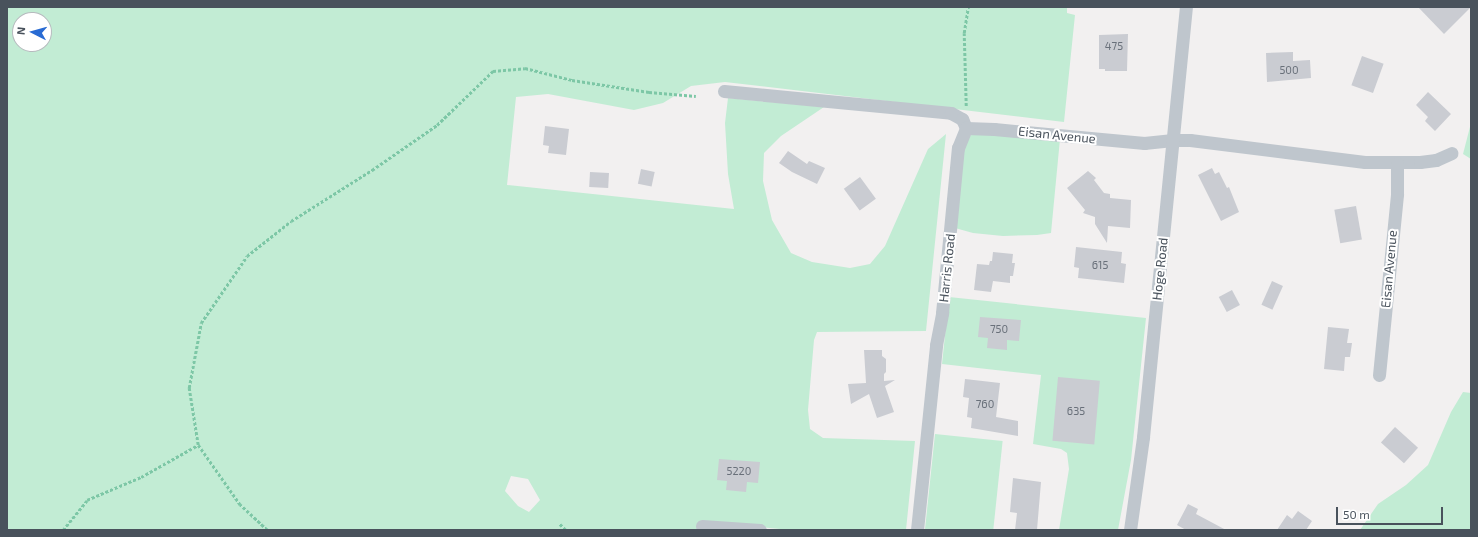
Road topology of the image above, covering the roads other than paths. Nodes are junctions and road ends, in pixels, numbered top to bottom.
1 (1186, 7) edge
2 (724, 91) dead end
3 (966, 128) junction
4 (1173, 140) junction
5 (1452, 153) dead end
6 (1397, 163) junction
7 (1380, 375) dead end
8 (702, 526) dead end
9 (760, 530) edge
10 (917, 530) edge
11 (1130, 530) edge

1 - 4 street, Hoge Road
2 - 3 street
3 - 4 street, Eisan Avenue
3 - 10 street, Harris Road
4 - 6 street, Eisan Avenue
4 - 11 street, Hoge Road
5 - 6 street, Eisan Avenue
6 - 7 street, Eisan Avenue
8 - 9 street

